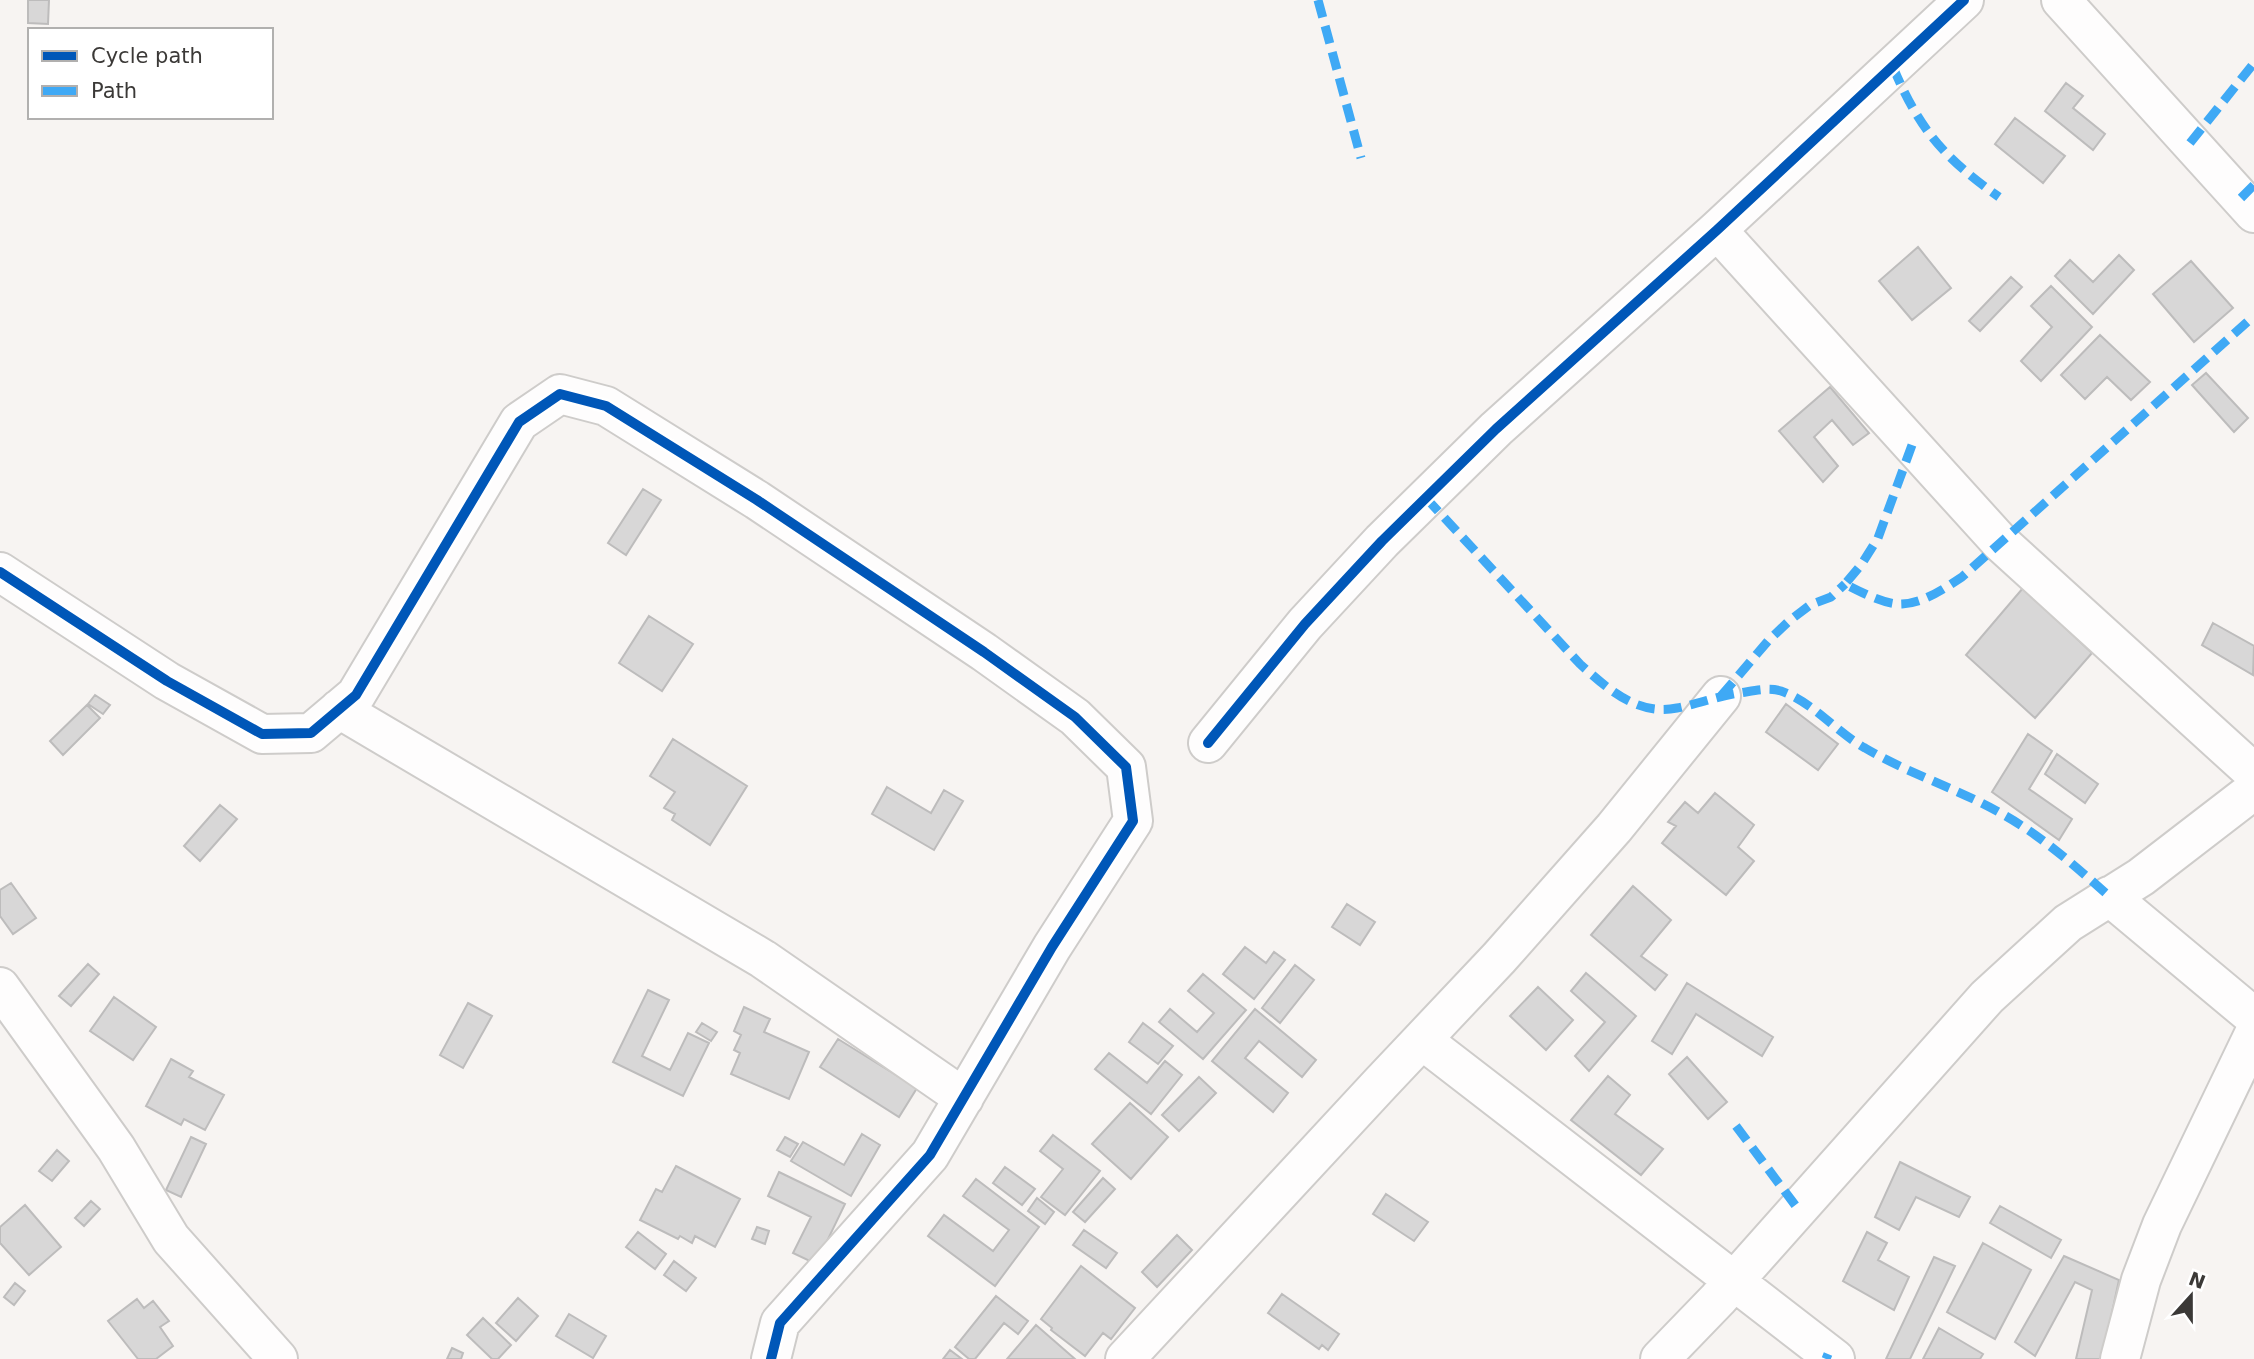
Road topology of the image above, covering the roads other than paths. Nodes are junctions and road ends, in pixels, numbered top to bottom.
1 (1964, 0) edge
2 (2061, 0) edge
3 (2254, 212) edge
4 (1717, 230) junction
5 (0, 572) edge
6 (1721, 696) dead end
7 (339, 709) junction
8 (1208, 743) dead end
9 (2254, 773) edge
10 (2254, 790) edge
11 (2109, 896) junction
12 (0, 987) edge
13 (2254, 1017) edge
14 (2254, 1034) edge
15 (1422, 1040) junction
16 (964, 1098) junction
17 (1735, 1280) junction
18 (278, 1359) edge
19 (771, 1359) edge
20 (1125, 1359) edge
21 (1660, 1359) edge
22 (1835, 1359) edge
23 (2120, 1359) edge

1 - 4 street
2 - 3 street
4 - 8 street
4 - 9 street
5 - 7 street
6 - 15 street
7 - 16 street
7 - 16 street
10 - 11 street
11 - 13 street
11 - 17 street
12 - 18 street
14 - 23 street
15 - 17 street
15 - 20 street
16 - 19 street
17 - 21 street
17 - 22 street

